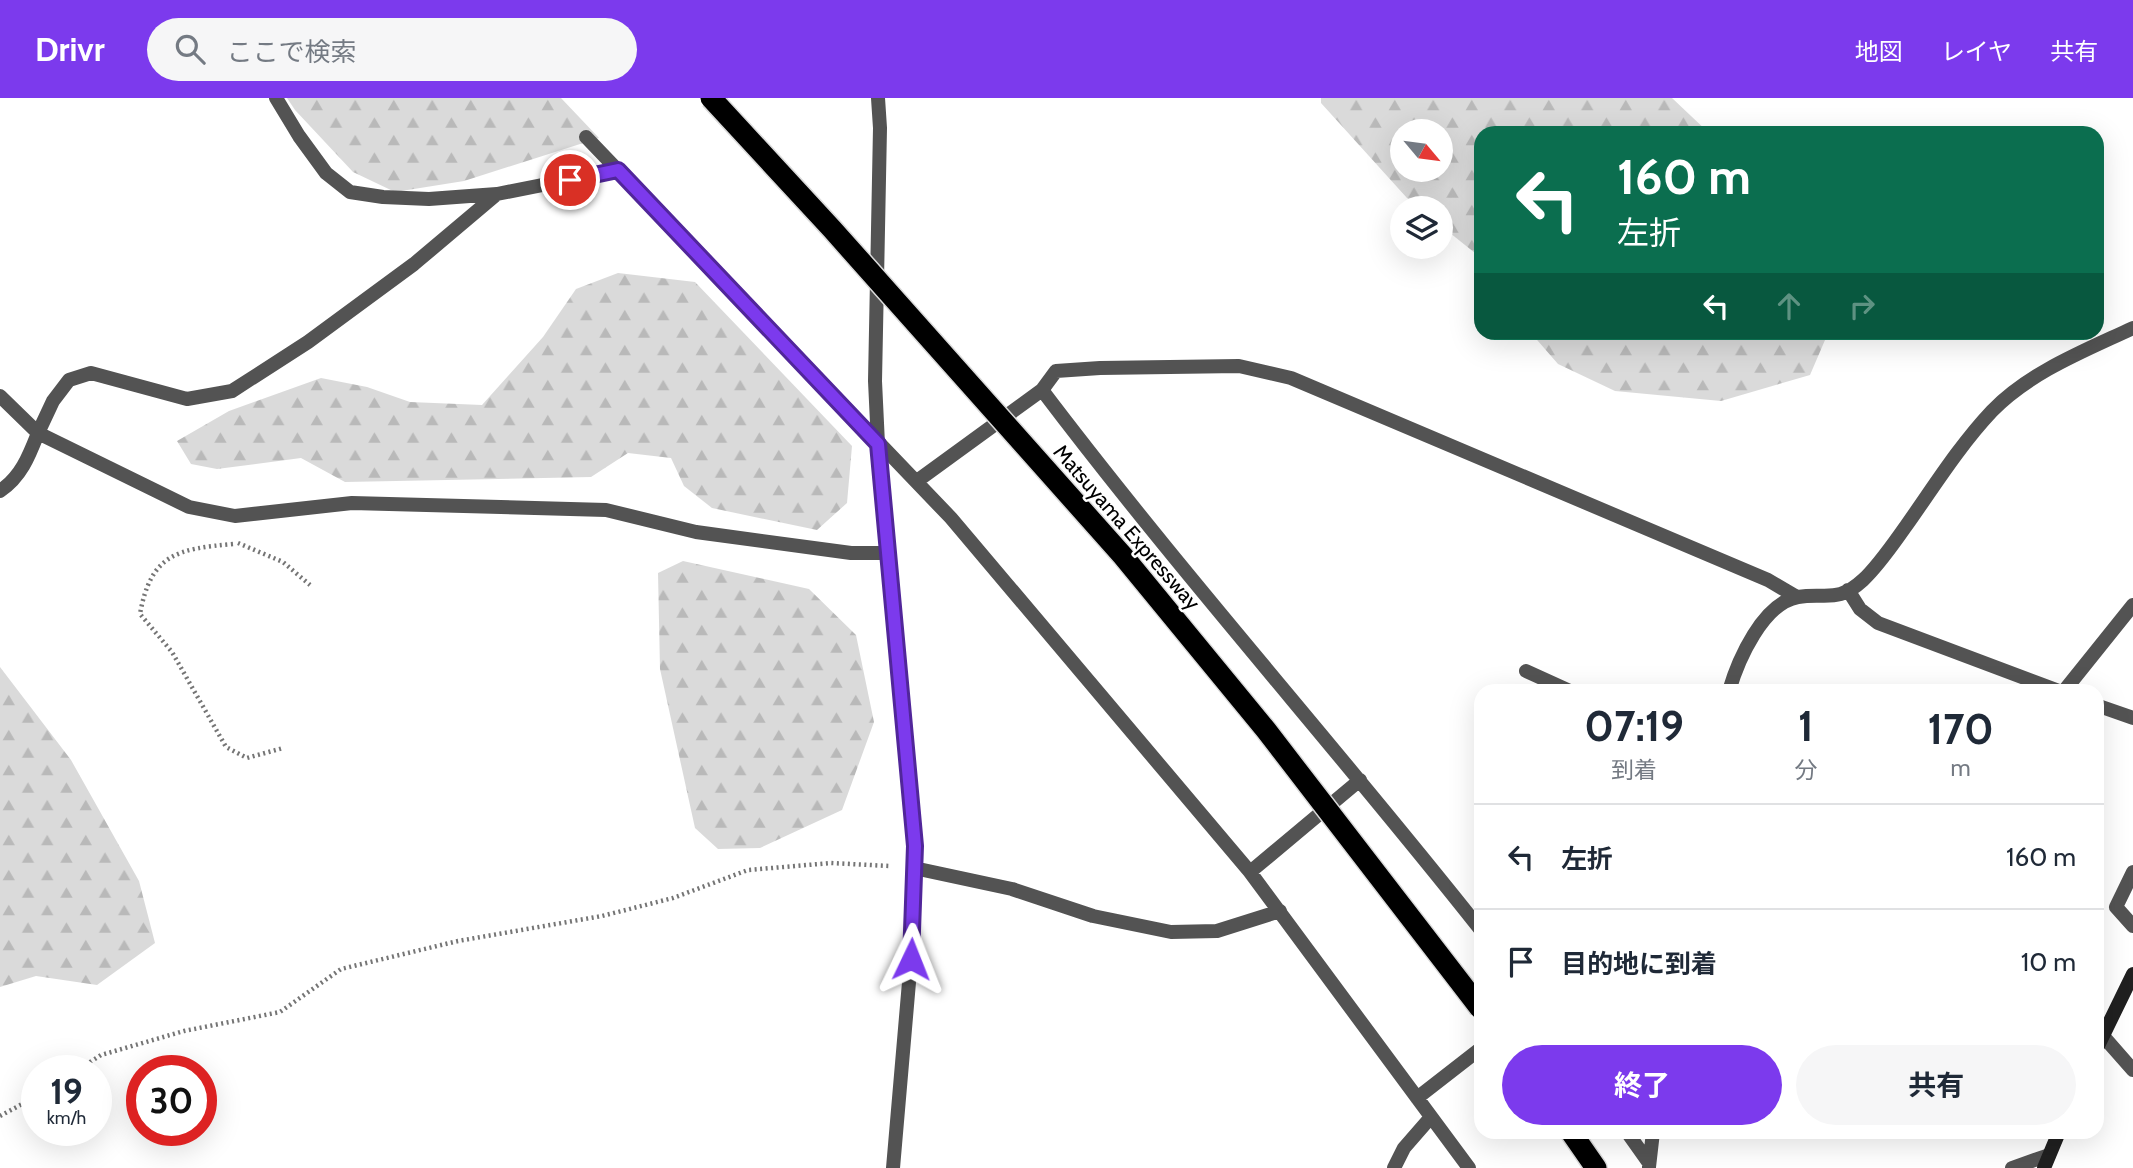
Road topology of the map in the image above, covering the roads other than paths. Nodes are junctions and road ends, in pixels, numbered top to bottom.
1 (276, 98) edge
2 (711, 98) edge
3 (878, 98) edge
4 (586, 137) dead end
5 (618, 170) junction
6 (497, 194) junction
7 (2133, 328) edge
8 (1042, 390) junction
9 (0, 396) edge
10 (38, 433) junction
11 (878, 444) junction
12 (917, 481) junction
13 (0, 491) edge
14 (888, 553) junction
15 (1848, 590) junction
16 (1797, 597) junction
17 (2133, 605) edge
18 (1526, 671) dead end
19 (1555, 684) edge
20 (1731, 684) edge
21 (2040, 684) edge
22 (2070, 684) edge
23 (2104, 708) edge
24 (2133, 718) edge
25 (1360, 780) junction
26 (914, 868) junction
27 (1250, 872) junction
28 (2133, 872) edge
29 (1280, 911) junction
30 (1474, 915) edge
31 (2133, 926) edge
32 (2133, 974) edge
33 (1474, 1000) edge
34 (2104, 1035) edge
35 (2104, 1046) edge
36 (1474, 1054) edge
37 (2133, 1070) edge
38 (1417, 1098) junction
39 (1431, 1117) junction
40 (1576, 1139) edge
41 (1632, 1139) edge
42 (1652, 1139) edge
43 (2056, 1139) edge
44 (2047, 1161) edge
45 (1649, 1165) edge
46 (893, 1168) edge
47 (1394, 1168) edge
48 (1469, 1168) edge
49 (1597, 1168) edge
50 (2012, 1168) edge

1 - 6 street
2 - 33 highway, Matsuyama Expressway, bridge
3 - 11 street
4 - 5 street
5 - 6 street
5 - 11 street
6 - 10 street
7 - 15 street
8 - 12 street
8 - 16 street
8 - 25 street
9 - 10 street
10 - 13 street
10 - 14 street
11 - 12 street
11 - 14 street
12 - 27 street
14 - 26 street
15 - 16 street
15 - 21 street
16 - 20 street
17 - 22 street
18 - 19 street
23 - 24 street
25 - 27 street
25 - 30 street
26 - 29 street
26 - 46 street
27 - 29 street
28 - 31 street
29 - 38 street
32 - 34 street
35 - 37 street
36 - 38 street
38 - 39 street
39 - 47 street
39 - 48 street
40 - 49 highway
41 - 45 street
42 - 45 street
43 - 44 street
44 - 50 street

